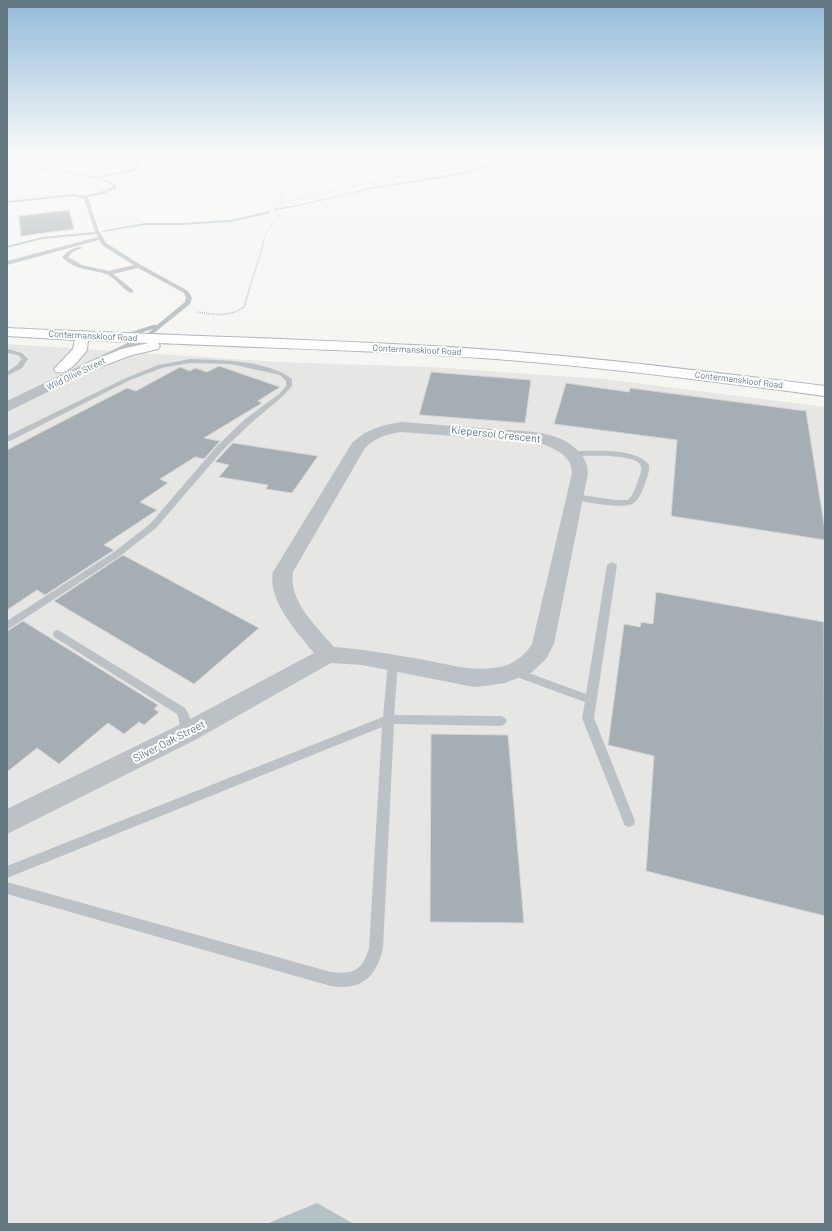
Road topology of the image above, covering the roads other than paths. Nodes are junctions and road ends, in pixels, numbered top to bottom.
1 (92, 213) edge
2 (101, 240) junction
3 (7, 263) edge
4 (139, 266) junction
5 (109, 273) junction
6 (132, 291) dead end
7 (159, 325) junction
8 (7, 332) edge
9 (82, 336) junction
10 (117, 338) junction
11 (144, 339) junction
12 (208, 342) junction
13 (7, 351) edge
14 (66, 366) junction
15 (89, 367) junction
16 (7, 374) edge
17 (825, 392) edge
18 (7, 395) edge
19 (7, 407) edge
20 (7, 439) edge
21 (573, 454) junction
22 (575, 497) junction
23 (612, 565) dead end
24 (7, 626) edge
25 (58, 634) dead end
26 (328, 655) junction
27 (393, 663) junction
28 (515, 672) junction
29 (591, 700) junction
30 (389, 719) junction
31 (501, 721) dead end
32 (186, 733) junction
33 (629, 821) dead end
34 (7, 822) edge
35 (7, 872) edge
36 (7, 888) edge

1 - 2 lane
2 - 3 lane
2 - 4 lane
2 - 5 lane
4 - 5 lane
4 - 7 lane
5 - 6 lane
7 - 10 lane
7 - 11 lane
8 - 9 street, Contermanskloof Road
9 - 10 street, Contermanskloof Road
9 - 14 street
10 - 11 street, Contermanskloof Road
10 - 14 street, Wild Olive Street
11 - 12 street, Contermanskloof Road
11 - 15 street, Wild Olive Street
12 - 15 street
12 - 17 street, Contermanskloof Road
13 - 16 lane
14 - 15 street
14 - 18 street, Wild Olive Street
15 - 19 street, Wild Olive Street
20 - 24 lane
21 - 22 street
21 - 22 lane
21 - 26 street, Kiepersol Crescent
22 - 28 street
23 - 29 lane
25 - 32 lane
26 - 27 street
26 - 32 street, Silver Oak Street
27 - 28 street
27 - 30 lane
28 - 29 lane
29 - 33 lane
30 - 31 lane
30 - 35 lane
30 - 36 lane
32 - 34 street, Silver Oak Street

